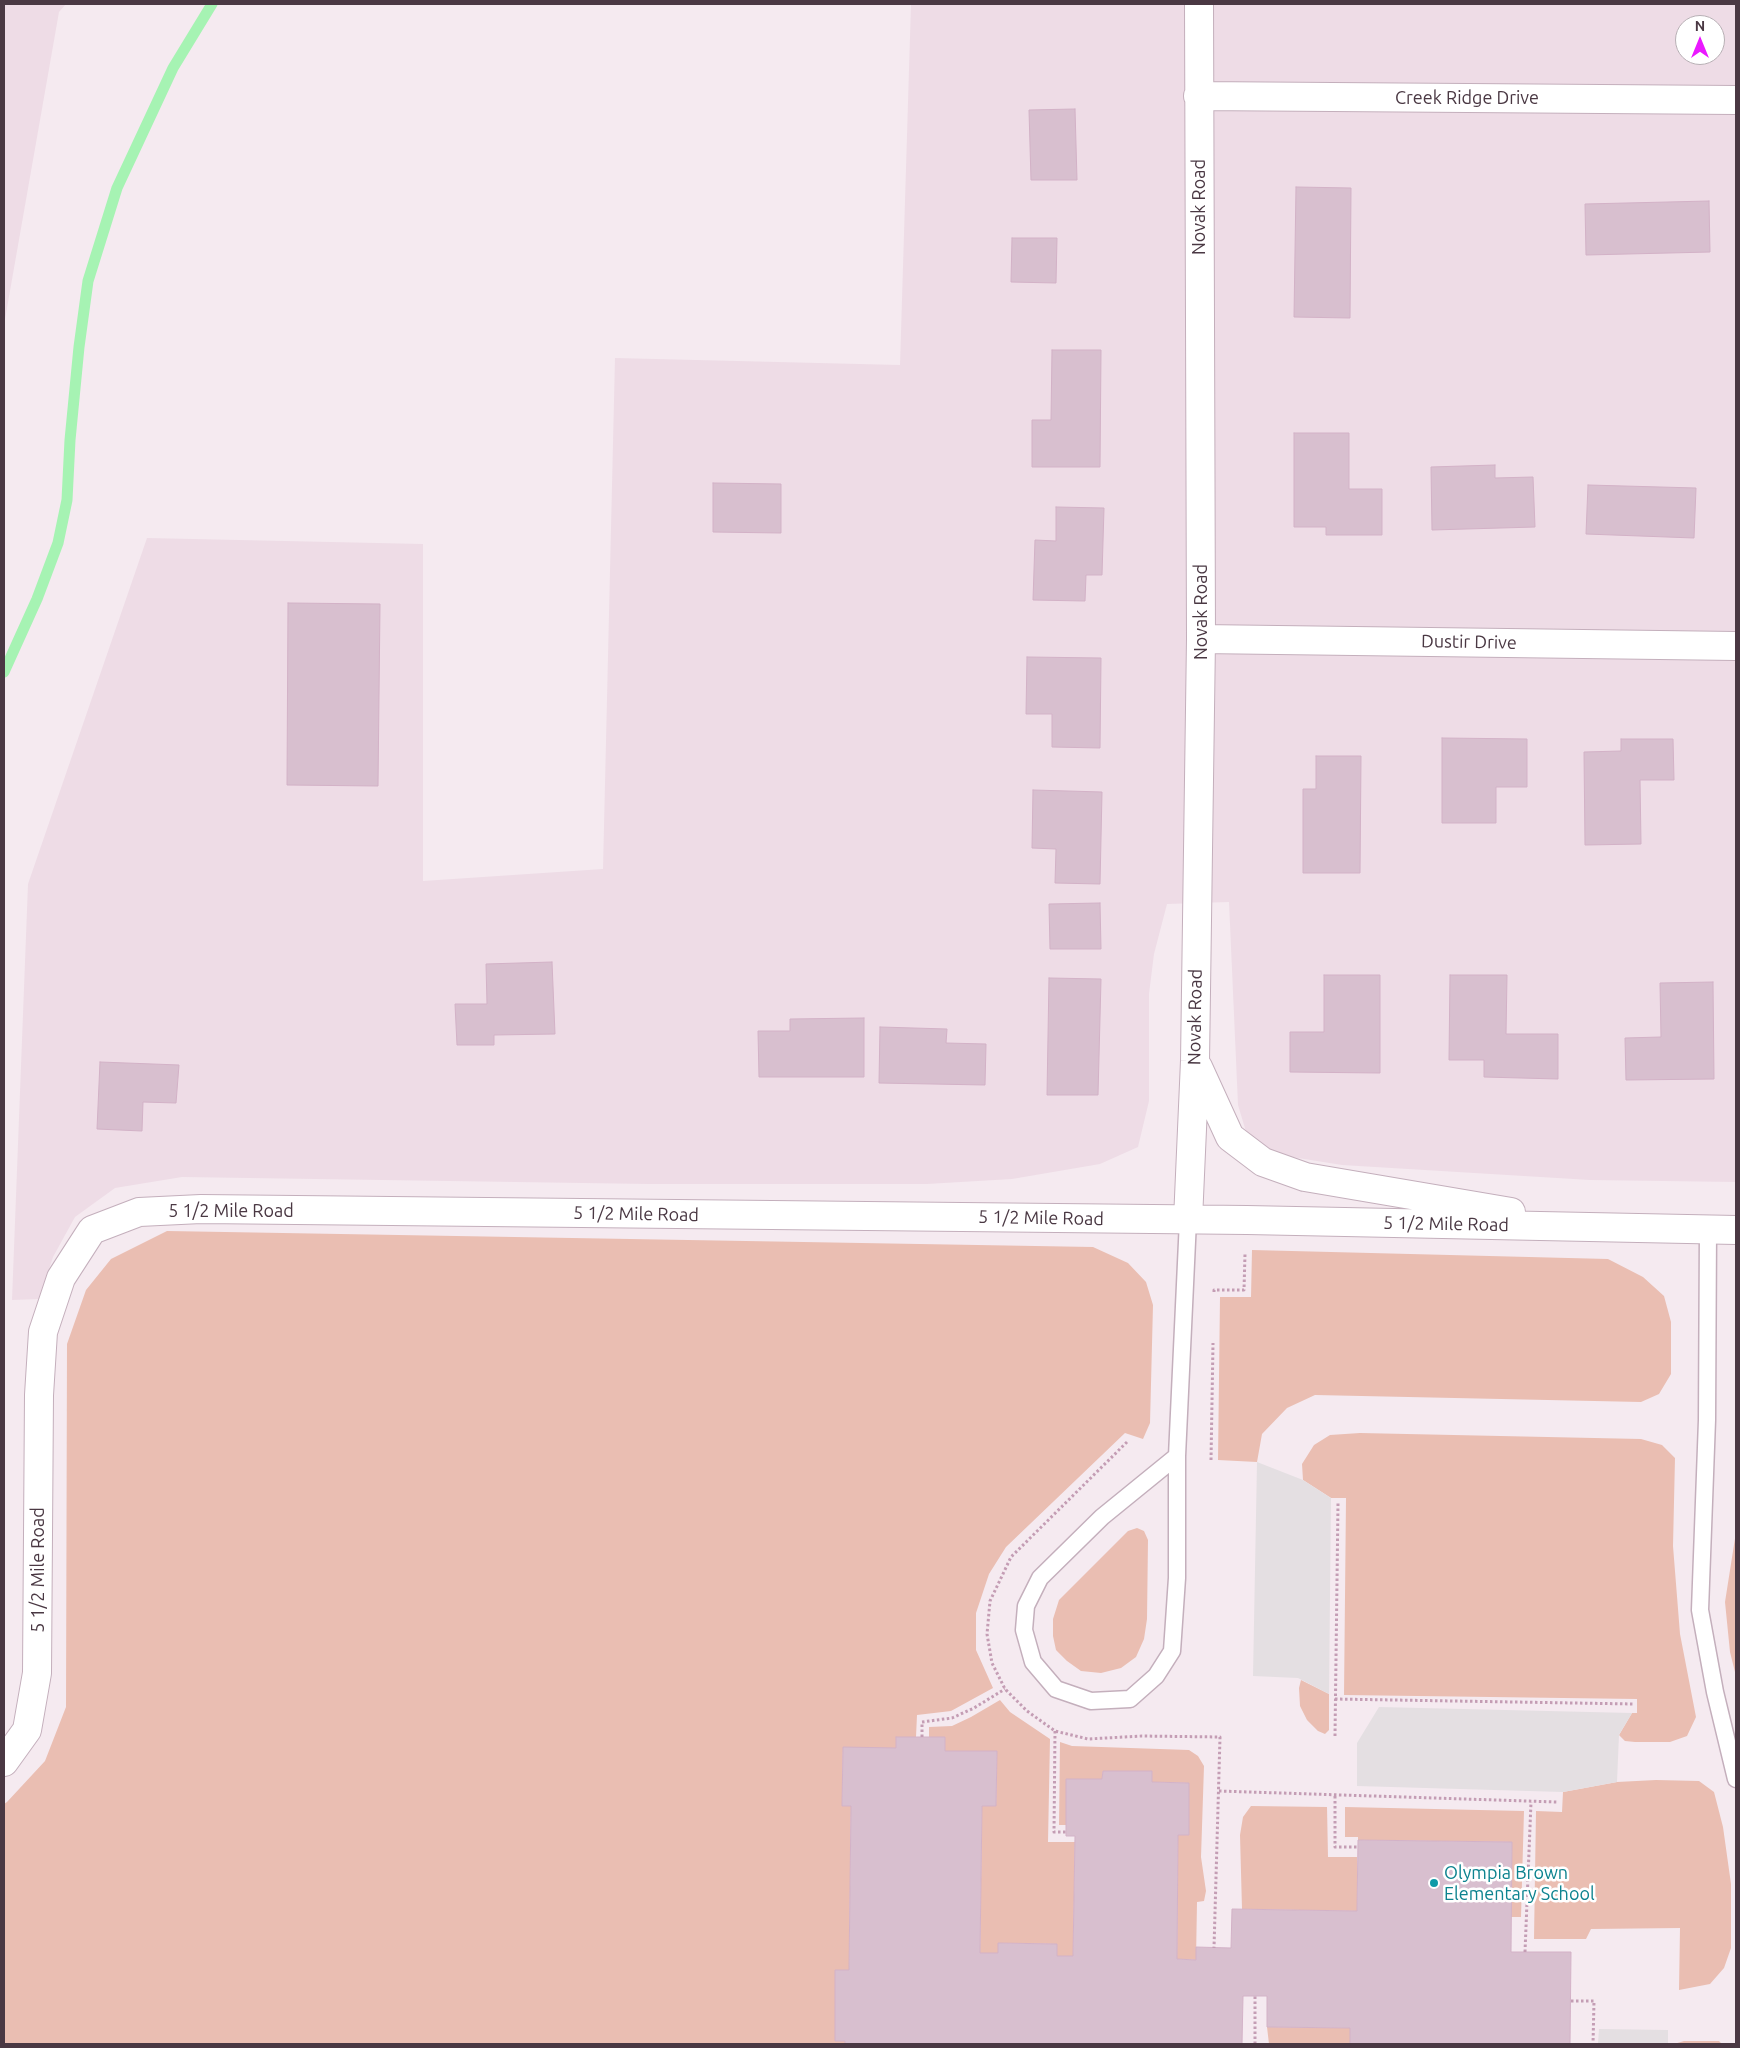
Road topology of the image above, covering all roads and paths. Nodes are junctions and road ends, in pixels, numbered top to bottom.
1 (1199, 4) edge
2 (1198, 96) junction
3 (1736, 100) edge
4 (1201, 639) junction
5 (1736, 646) edge
6 (1195, 1061) junction
7 (1188, 1220) junction
8 (1246, 1220) junction
9 (1594, 1227) junction
10 (1708, 1229) junction
11 (1736, 1230) edge
12 (1214, 1300) dead end
13 (1213, 1340) dead end
14 (1127, 1442) dead end
15 (1176, 1456) junction
16 (1211, 1460) dead end
17 (1338, 1503) dead end
18 (1005, 1689) junction
19 (1335, 1699) junction
20 (1634, 1704) dead end
21 (1055, 1730) junction
22 (1335, 1736) dead end
23 (922, 1737) dead end
24 (4, 1762) edge
25 (1736, 1779) edge
26 (1219, 1791) junction
27 (1335, 1796) junction
28 (1531, 1802) junction
29 (1557, 1802) dead end
30 (1066, 1832) dead end
31 (1358, 1848) dead end
32 (1214, 1948) dead end
33 (1526, 1952) dead end
34 (1255, 1996) dead end
35 (1570, 2001) dead end
36 (1255, 2044) edge
37 (1593, 2044) edge

1 - 2 street, Novak Road
2 - 3 street, Creek Ridge Drive
2 - 4 street, Novak Road
4 - 5 street, Dustir Drive
4 - 6 street, Novak Road
6 - 7 street, Novak Road
6 - 9 street
7 - 8 street, 5 1/2 Mile Road
7 - 15 lane
7 - 24 street, 5 1/2 Mile Road
8 - 9 street, 5 1/2 Mile Road
8 - 12 path
9 - 10 street, 5 1/2 Mile Road
10 - 11 street, 5 1/2 Mile Road
10 - 25 lane
13 - 16 path
14 - 18 path
15 - 15 lane
17 - 19 path
18 - 21 path
18 - 23 path
19 - 20 path
19 - 22 path
21 - 26 path
21 - 30 path
26 - 27 path
26 - 32 path
27 - 28 path
27 - 31 path
28 - 29 path
28 - 33 path
34 - 36 path
35 - 37 path

